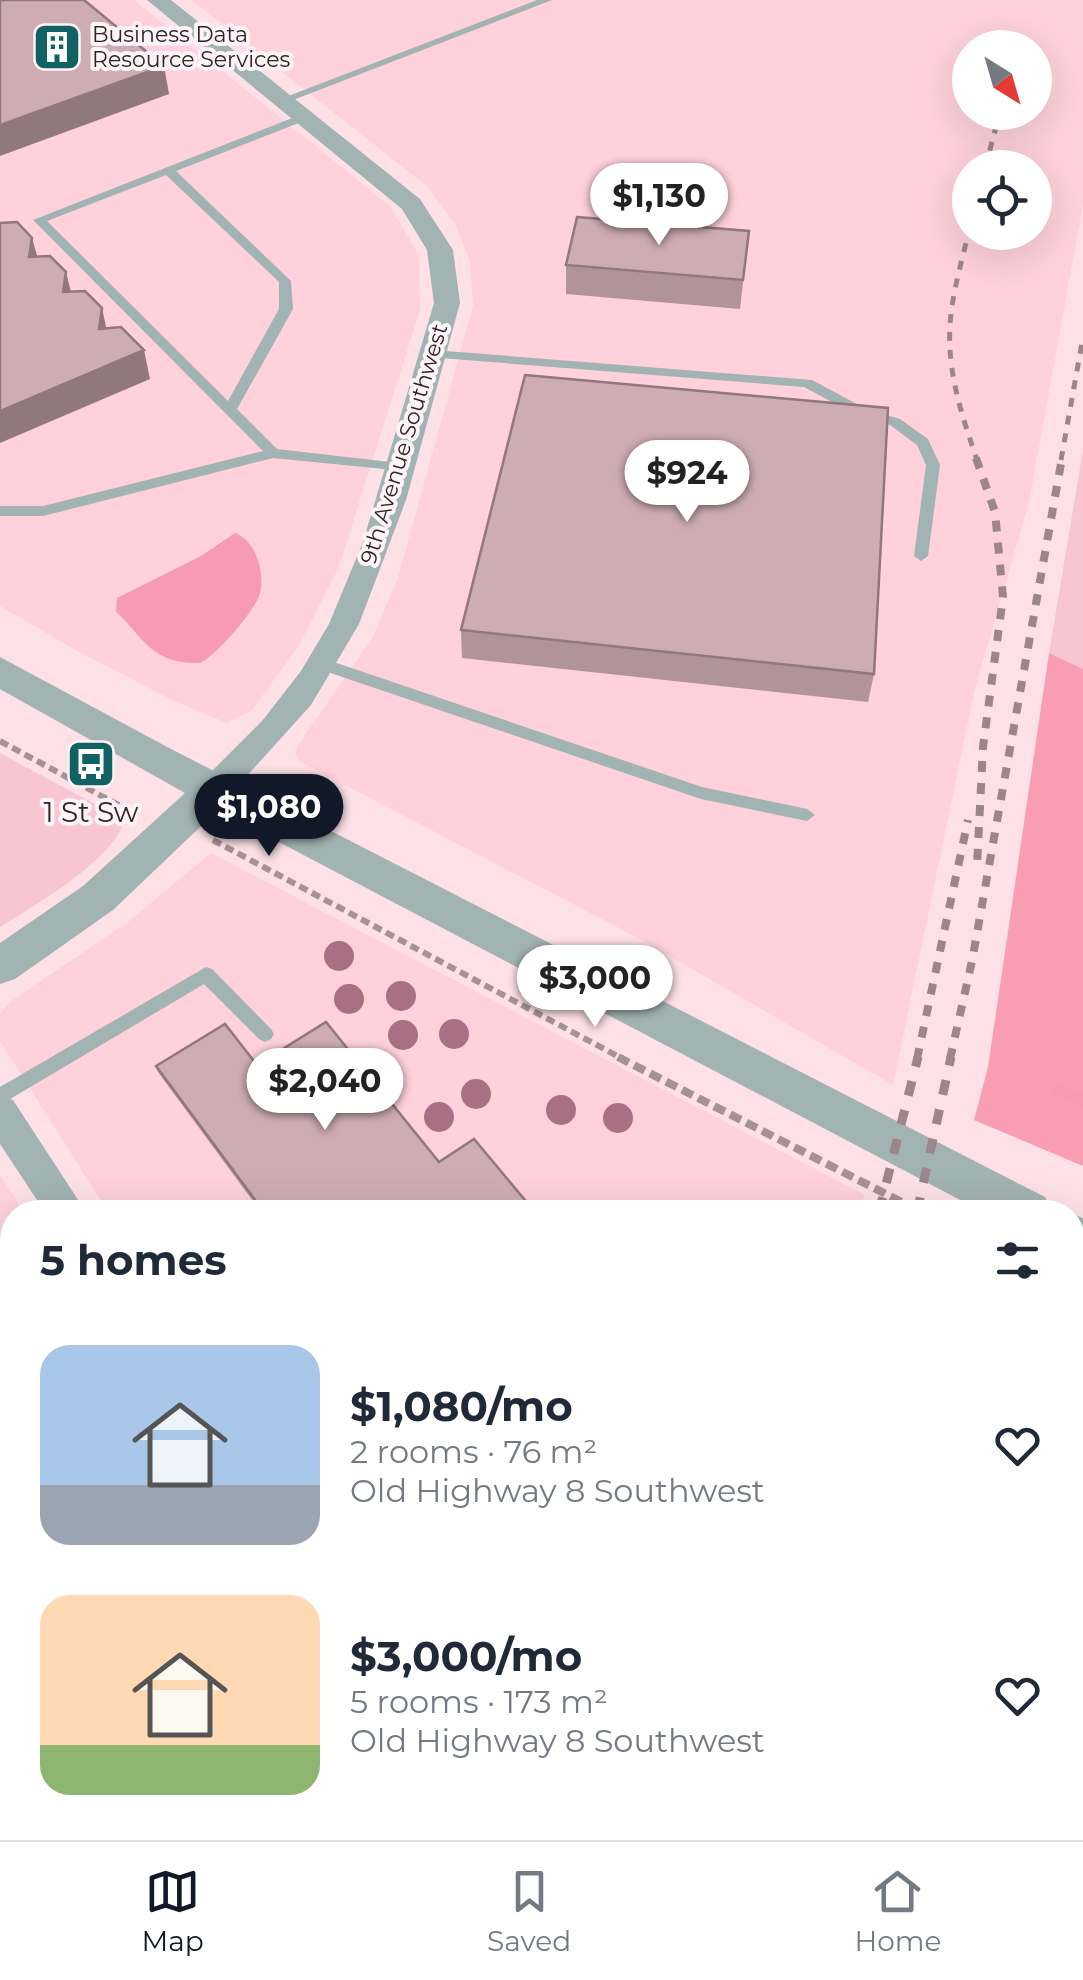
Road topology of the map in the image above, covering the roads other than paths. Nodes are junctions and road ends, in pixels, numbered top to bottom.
1 (158, 0) edge
2 (547, 0) edge
3 (295, 109) junction
4 (170, 171) junction
5 (433, 354) junction
6 (230, 410) junction
7 (273, 453) junction
8 (399, 468) junction
9 (0, 512) edge
10 (921, 556) dead end
11 (322, 664) junction
12 (0, 671) edge
13 (214, 790) junction
14 (807, 815) dead end
15 (0, 966) edge
16 (265, 1034) dead end
17 (0, 1098) edge
18 (0, 1112) edge
19 (59, 1200) edge
20 (1004, 1200) edge

1 - 3 street, 9th Avenue Southwest
2 - 3 lane
3 - 4 lane
3 - 5 street, 9th Avenue Southwest
4 - 6 lane
4 - 6 lane
5 - 8 street, 9th Avenue Southwest
5 - 10 lane
6 - 7 lane
7 - 8 lane
7 - 9 lane
8 - 11 street, 9th Avenue Southwest
11 - 13 street, 9th Avenue Southwest
11 - 14 lane
12 - 13 street
13 - 15 street
13 - 20 street
16 - 17 lane
18 - 19 street

